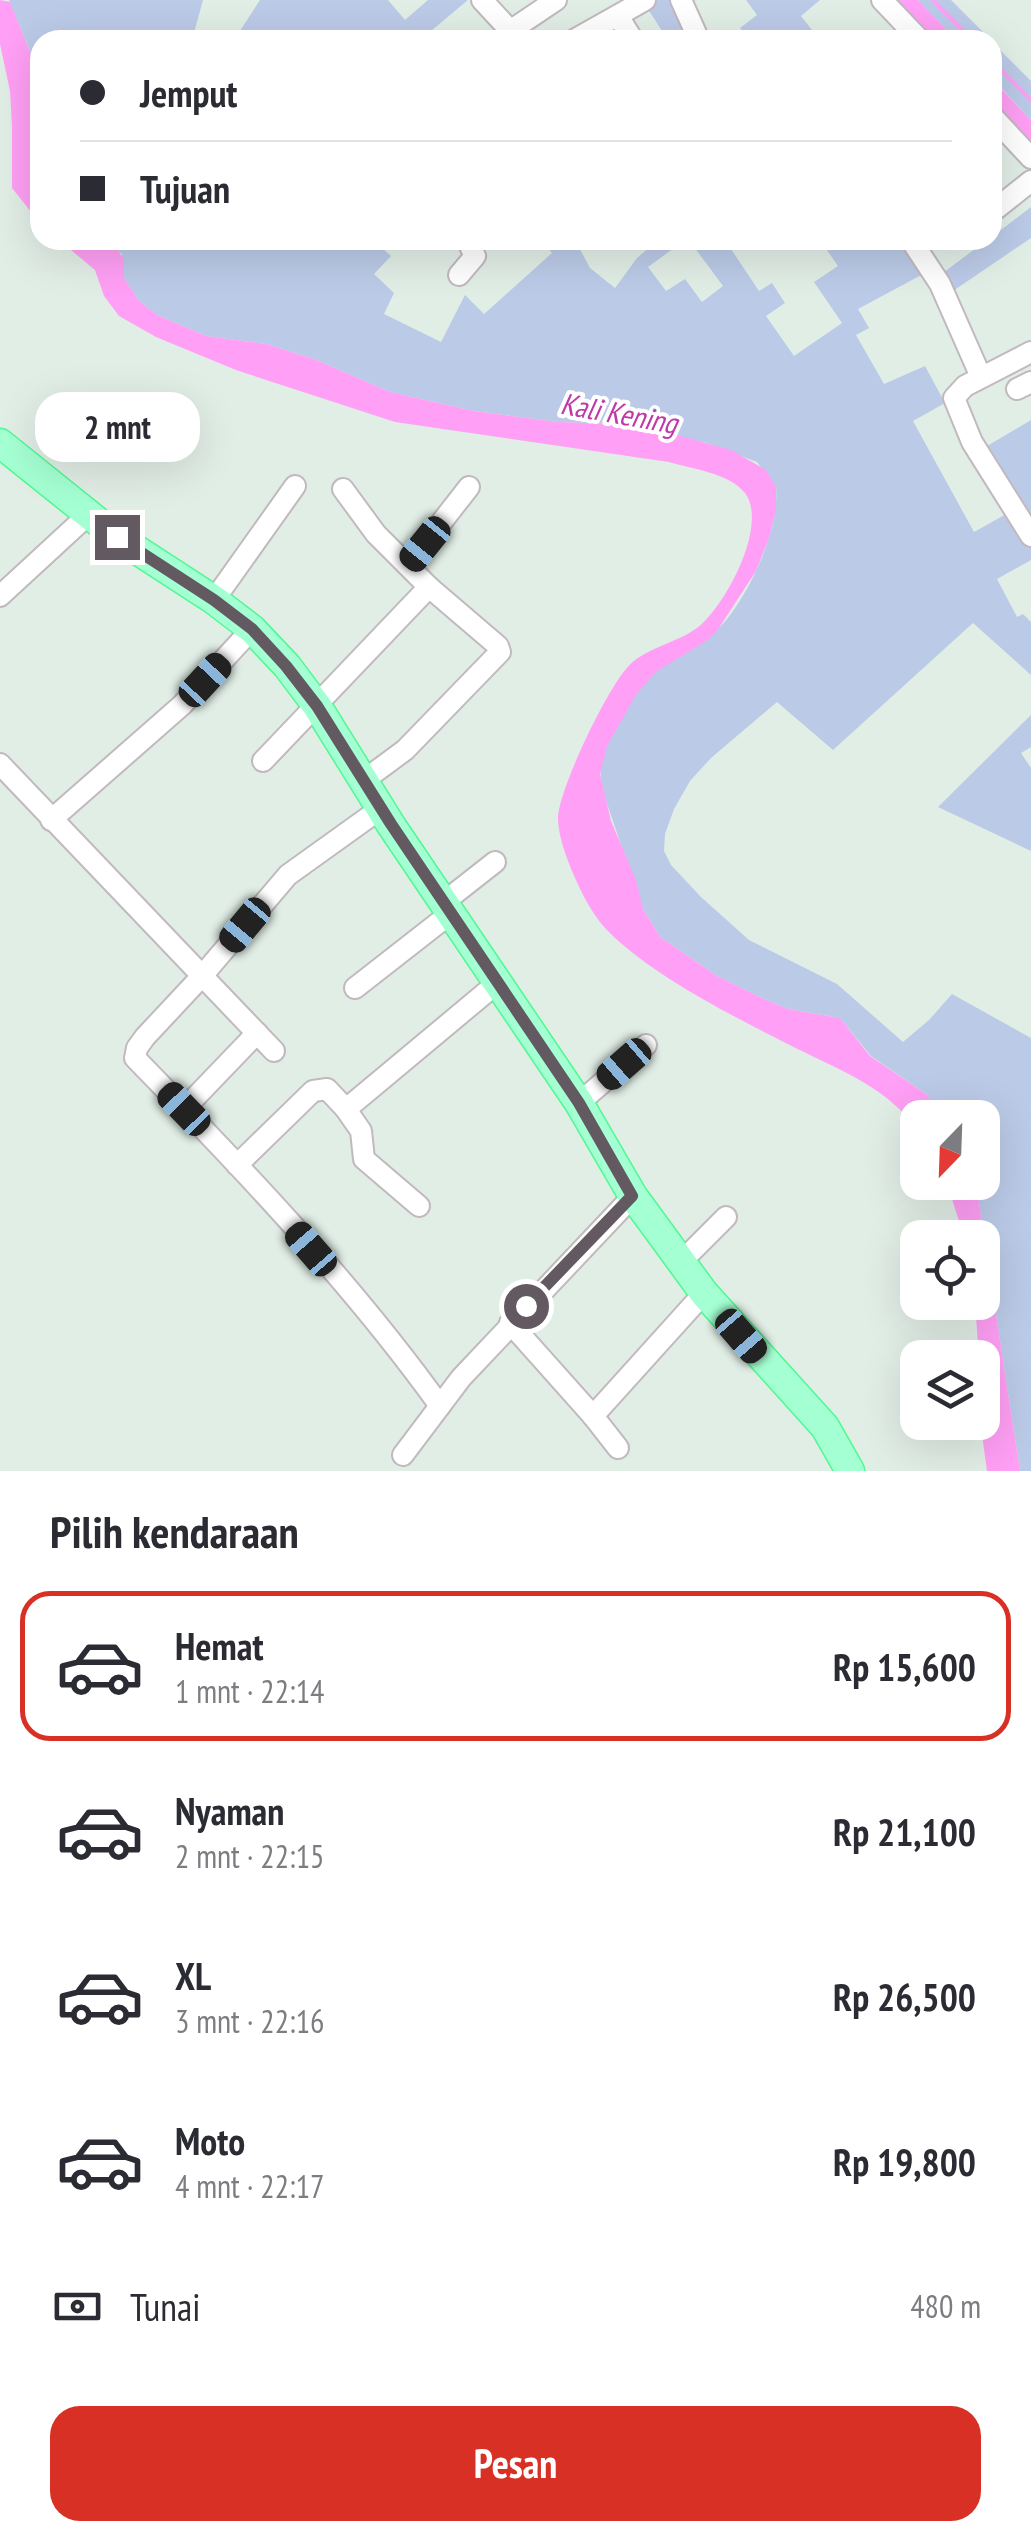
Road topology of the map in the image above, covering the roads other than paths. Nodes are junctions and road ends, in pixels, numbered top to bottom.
1 (482, 0) edge
2 (556, 0) edge
3 (645, 0) edge
4 (681, 0) edge
5 (882, 0) edge
6 (618, 16) junction
7 (509, 30) edge
8 (521, 30) edge
9 (592, 30) edge
10 (626, 30) edge
11 (690, 30) edge
12 (910, 30) edge
13 (1002, 130) edge
14 (1031, 158) edge
15 (1031, 181) edge
16 (1002, 204) edge
17 (473, 250) edge
18 (918, 250) edge
19 (459, 275) dead end
20 (1031, 352) edge
21 (981, 377) junction
22 (0, 443) edge
23 (294, 486) dead end
24 (469, 487) dead end
25 (343, 488) dead end
26 (88, 514) junction
27 (1031, 536) edge
28 (408, 565) junction
29 (430, 587) junction
30 (0, 596) edge
31 (214, 600) junction
32 (252, 629) junction
33 (317, 706) junction
34 (263, 761) dead end
35 (0, 764) edge
36 (364, 780) junction
37 (380, 809) junction
38 (51, 820) junction
39 (495, 862) dead end
40 (447, 908) junction
41 (202, 976) junction
42 (496, 984) junction
43 (355, 988) dead end
44 (257, 1033) junction
45 (646, 1046) dead end
46 (274, 1050) dead end
47 (579, 1103) junction
48 (345, 1108) junction
49 (184, 1109) junction
50 (237, 1165) junction
51 (632, 1196) junction
52 (418, 1206) dead end
53 (726, 1216) dead end
54 (682, 1262) junction
55 (704, 1293) junction
56 (510, 1323) junction
57 (440, 1406) junction
58 (593, 1416) junction
59 (618, 1448) dead end
60 (403, 1455) dead end
61 (850, 1471) edge

1 - 7 street
2 - 8 street
3 - 6 street
4 - 11 street
5 - 12 street
6 - 9 street
6 - 10 street
13 - 14 street
15 - 16 street
17 - 19 street
18 - 21 street
20 - 21 street
21 - 27 street
22 - 26 main road
23 - 31 street
24 - 28 street
25 - 28 street
26 - 30 street
26 - 31 main road
28 - 29 street
29 - 33 street
29 - 36 street
31 - 32 main road
32 - 33 main road
32 - 38 street
33 - 34 street
33 - 36 main road
35 - 38 street
36 - 37 main road
37 - 40 main road
37 - 41 street
38 - 41 street
39 - 40 street
40 - 42 main road
40 - 43 street
41 - 44 street
41 - 49 street
42 - 47 main road
42 - 48 street
44 - 46 street
44 - 49 street
45 - 47 street
47 - 51 main road
48 - 50 street
48 - 52 street
49 - 50 street
50 - 57 street
51 - 54 main road
51 - 56 street
53 - 54 street
54 - 55 main road
55 - 58 street
55 - 61 main road
56 - 57 street
56 - 58 street
57 - 60 street
58 - 59 street

